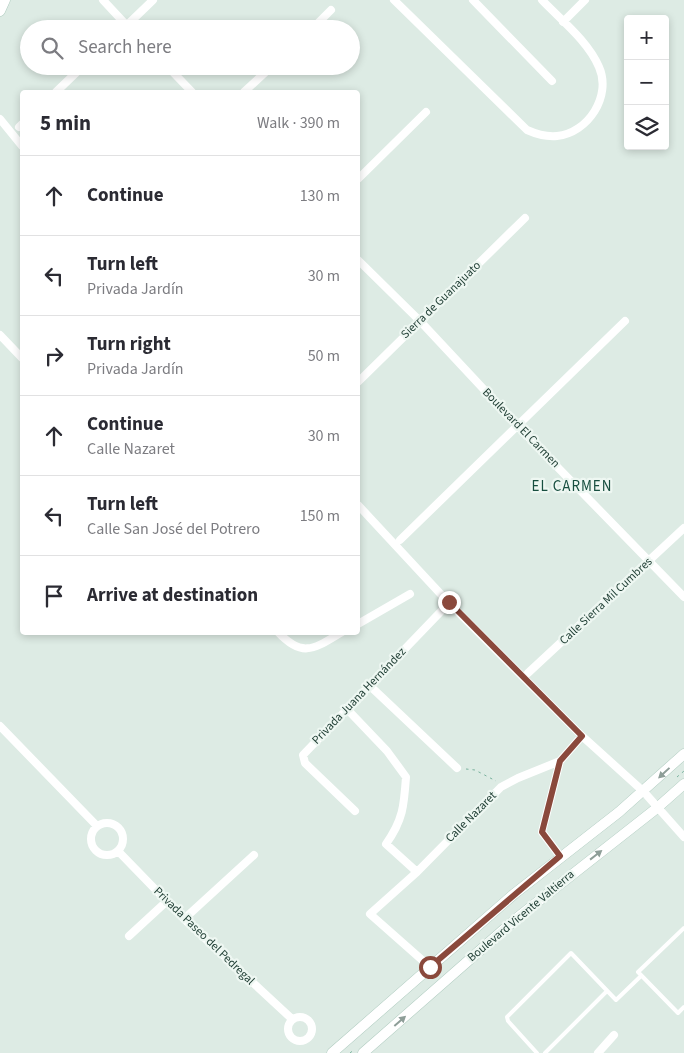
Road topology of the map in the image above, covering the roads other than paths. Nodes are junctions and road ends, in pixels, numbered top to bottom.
1 (5, 0) edge
2 (103, 0) edge
3 (153, 0) edge
4 (394, 0) edge
5 (473, 0) edge
6 (542, 0) edge
7 (585, 0) edge
8 (331, 10) dead end
9 (0, 11) edge
10 (120, 20) edge
11 (133, 20) edge
12 (321, 20) edge
13 (563, 22) junction
14 (74, 75) edge
15 (176, 75) edge
16 (262, 75) edge
17 (552, 81) dead end
18 (58, 90) edge
19 (190, 90) edge
20 (246, 90) edge
21 (426, 112) dead end
22 (0, 119) edge
23 (20, 144) edge
24 (360, 177) edge
25 (525, 218) dead end
26 (360, 262) edge
27 (420, 321) junction
28 (626, 322) dead end
29 (0, 335) edge
30 (20, 356) edge
31 (360, 380) edge
32 (518, 426) junction
33 (360, 507) edge
34 (684, 528) edge
35 (400, 540) dead end
36 (650, 560) junction
37 (410, 594) dead end
38 (684, 597) edge
39 (449, 602) junction
40 (360, 623) edge
41 (281, 635) edge
42 (336, 635) edge
43 (528, 673) dead end
44 (370, 685) junction
45 (346, 708) junction
46 (0, 726) edge
47 (582, 736) junction
48 (684, 754) edge
49 (560, 761) junction
50 (458, 768) road end
51 (684, 784) edge
52 (644, 792) junction
53 (657, 808) junction
54 (355, 811) dead end
55 (97, 826) junction
56 (684, 836) edge
57 (118, 851) junction
58 (254, 855) dead end
59 (560, 856) junction
60 (417, 872) junction
61 (167, 901) junction
62 (184, 919) junction
63 (684, 928) edge
64 (129, 936) dead end
65 (430, 967) junction
66 (641, 976) junction
67 (607, 991) junction
68 (684, 1007) edge
69 (292, 1018) dead end
70 (614, 1036) dead end
71 (332, 1053) edge
72 (363, 1053) edge
73 (537, 1053) edge
74 (545, 1053) edge
75 (598, 1053) edge

1 - 9 main road
2 - 10 street
3 - 11 street
4 - 13 street
5 - 17 street
6 - 13 street
7 - 13 street
8 - 12 street
14 - 18 street
15 - 19 street
16 - 20 street
21 - 24 street
22 - 23 street
25 - 27 street, Sierra de Guanajuato
26 - 27 street, Boulevard El Carmen
27 - 31 street, Sierra de Guanajuato
27 - 32 street, Boulevard El Carmen
28 - 32 street
29 - 30 street
32 - 35 street
32 - 36 street, Boulevard El Carmen
33 - 39 street
34 - 36 street, Calle Sierra Mil Cumbres
36 - 38 street, Boulevard El Carmen
36 - 43 street, Calle Sierra Mil Cumbres
37 - 40 street
39 - 44 street, Privada Juana Hernández
39 - 47 street
41 - 42 street
44 - 45 street, Privada Juana Hernández
44 - 50 street
45 - 54 street, Privada Juana Hernández
45 - 60 street
46 - 55 street
47 - 49 street, Calle Nazaret
47 - 52 street
48 -> 52 main road, Boulevard Vicente Valtierra
49 - 59 street
49 - 60 street, Calle Nazaret
51 - 53 main road, Boulevard Vicente Valtierra
52 - 53 street
52 - 59 main road, Boulevard Vicente Valtierra
53 - 56 street
72 -> 53 main road, Boulevard Vicente Valtierra
55 - 57 street
55 - 57 street
57 - 61 street, Privada Paseo del Pedregal
58 - 62 street
59 - 65 main road, Boulevard Vicente Valtierra
60 - 65 street, Calle Nazaret
61 - 62 street, Privada Paseo del Pedregal
61 - 64 street
62 - 69 street, Privada Paseo del Pedregal
63 - 66 lane
65 - 71 main road, Boulevard Vicente Valtierra
66 - 67 lane
66 - 68 lane
67 - 73 lane
67 - 74 lane
70 - 75 street

